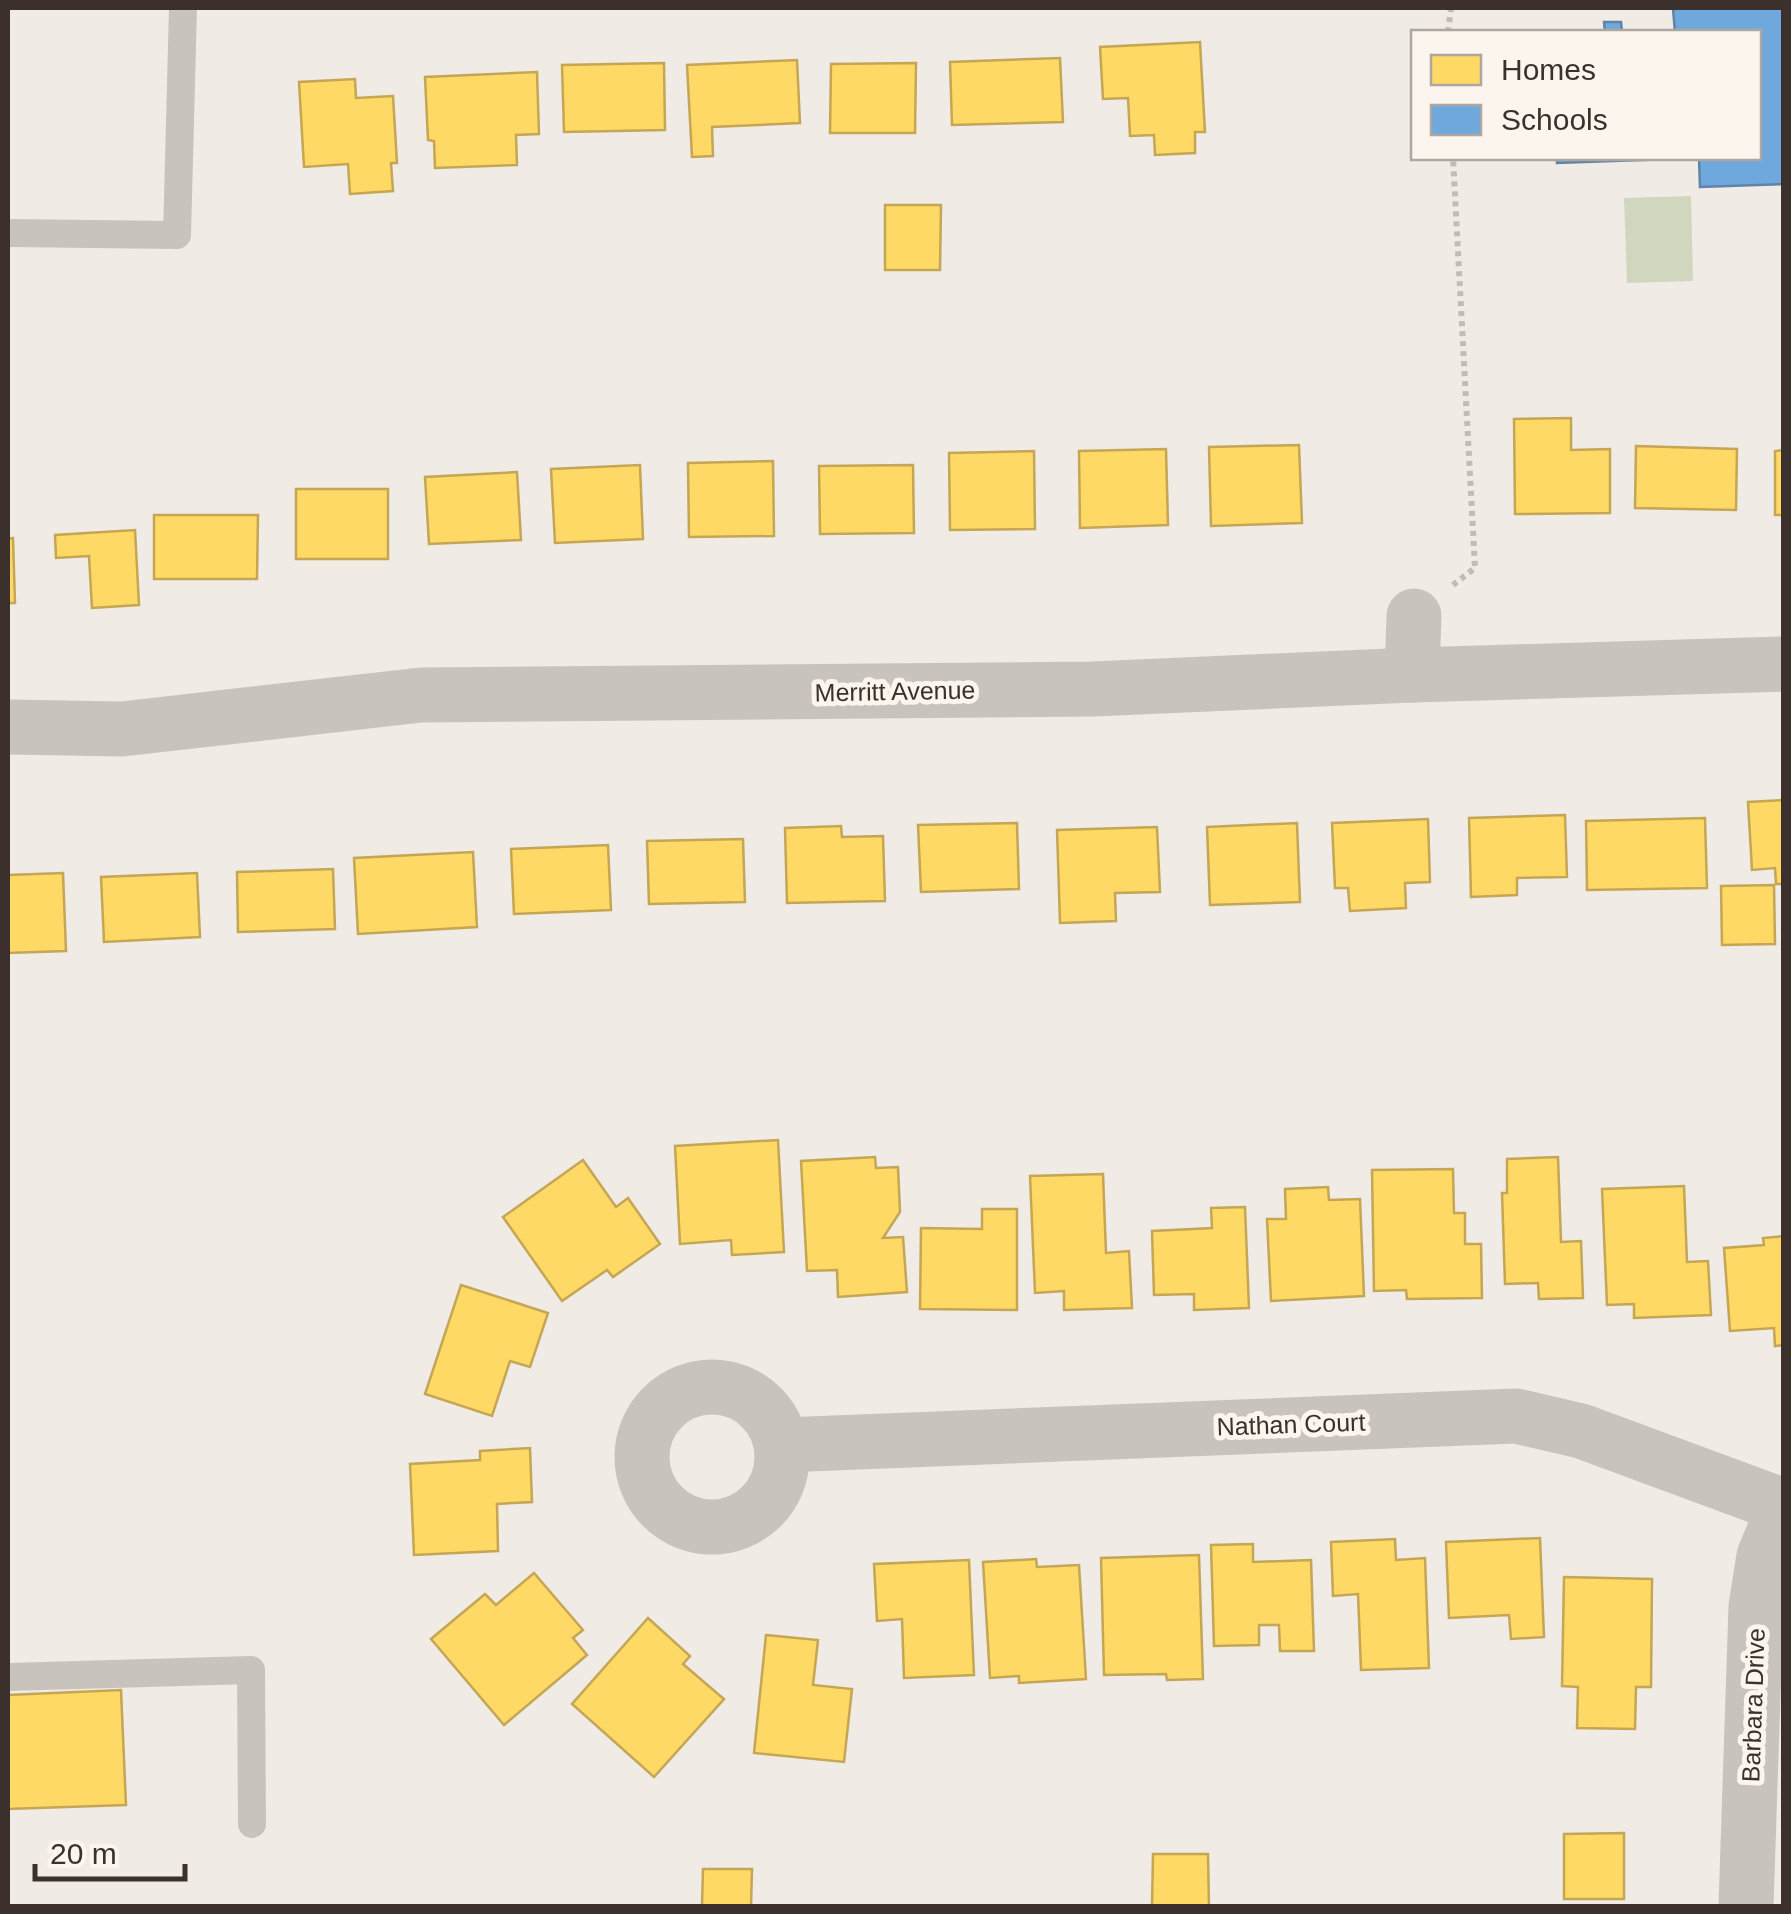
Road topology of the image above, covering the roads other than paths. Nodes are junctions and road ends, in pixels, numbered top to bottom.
1 (183, 8) edge
2 (8, 233) edge
3 (1414, 616) road end
4 (1784, 664) edge
5 (1412, 675) junction
6 (8, 726) edge
7 (783, 1444) dead end
8 (1784, 1507) edge
9 (8, 1677) edge
10 (252, 1824) dead end
11 (1746, 1906) edge

1 - 2 lane
3 - 5 street
4 - 5 street, Merritt Avenue
5 - 6 street, Merritt Avenue
7 - 8 street, Nathan Court
8 - 11 street, Barbara Drive
9 - 10 lane

